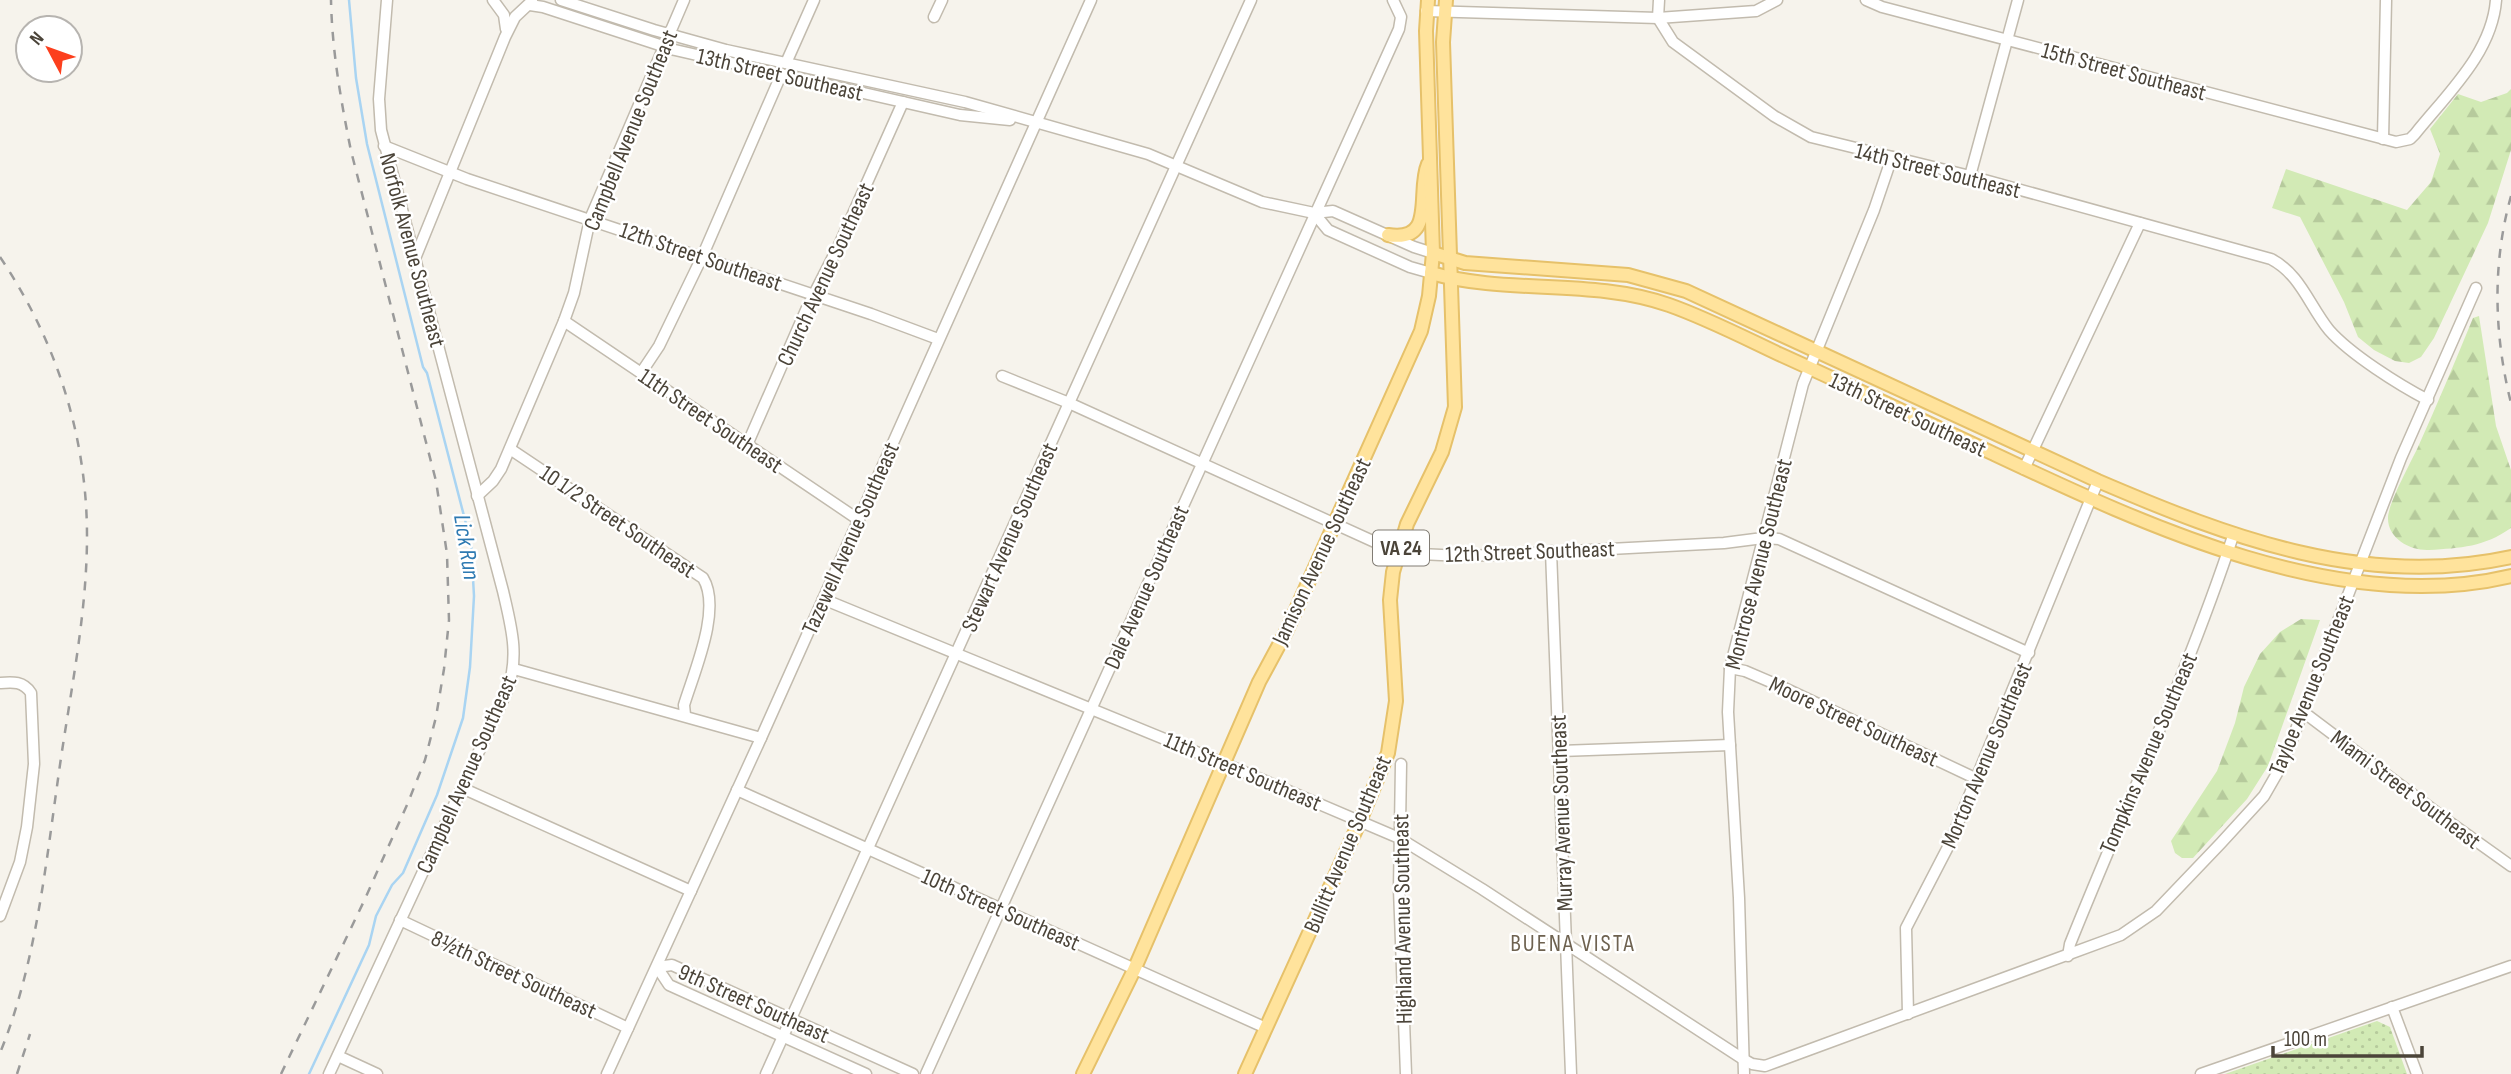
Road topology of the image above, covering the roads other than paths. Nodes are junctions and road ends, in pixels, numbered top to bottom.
1 (387, 0) edge
2 (561, 0) edge
3 (684, 0) edge
4 (814, 0) edge
5 (942, 0) edge
6 (1091, 0) edge
7 (1251, 0) edge
8 (1393, 0) edge
9 (1659, 0) edge
10 (1777, 0) edge
11 (1866, 0) edge
12 (2018, 0) edge
13 (2386, 0) edge
14 (2496, 0) edge
15 (496, 4) edge
16 (528, 6) edge
17 (1427, 6) edge
18 (1445, 6) edge
19 (934, 16) dead end
20 (1658, 18) junction
21 (668, 35) junction
22 (505, 37) junction
23 (2007, 40) junction
24 (663, 46) junction
25 (786, 63) junction
26 (781, 75) junction
27 (903, 103) junction
28 (1035, 122) junction
29 (2383, 139) junction
30 (384, 145) junction
31 (1430, 157) junction
32 (1892, 157) junction
33 (1177, 164) junction
34 (450, 171) junction
35 (1970, 176) junction
36 (1314, 213) junction
37 (590, 219) junction
38 (2140, 223) junction
39 (1388, 235) junction
40 (1433, 253) junction
41 (415, 256) junction
42 (702, 257) junction
43 (1451, 258) junction
44 (1431, 273) junction
45 (1452, 279) junction
46 (2476, 288) dead end
47 (814, 295) junction
48 (564, 321) junction
49 (938, 340) junction
50 (1816, 351) junction
51 (1809, 368) junction
52 (641, 373) junction
53 (1002, 376) dead end
54 (2427, 400) junction
55 (1069, 403) junction
56 (747, 444) junction
57 (510, 449) junction
58 (2033, 451) junction
59 (1202, 463) junction
60 (2024, 469) junction
61 (2098, 481) junction
62 (477, 496) junction
63 (2090, 499) junction
64 (859, 520) junction
65 (1335, 523) junction
66 (2234, 533) junction
67 (1763, 538) junction
68 (2228, 550) junction
69 (1551, 551) junction
70 (1399, 553) junction
71 (2511, 557) edge
72 (2360, 565) junction
73 (2511, 576) edge
74 (2353, 582) junction
75 (823, 599) junction
76 (957, 653) junction
77 (2029, 653) junction
78 (1730, 668) junction
79 (513, 669) junction
80 (0, 683) edge
81 (1092, 708) junction
82 (2302, 711) junction
83 (685, 716) junction
84 (761, 738) junction
85 (1730, 745) junction
86 (1560, 751) junction
87 (1223, 763) junction
88 (1401, 764) dead end
89 (1977, 779) junction
90 (462, 788) junction
91 (737, 790) junction
92 (1360, 821) junction
93 (1399, 838) junction
94 (868, 848) junction
95 (2511, 866) edge
96 (691, 891) junction
97 (1001, 908) junction
98 (0, 916) edge
99 (400, 920) junction
100 (1566, 943) junction
101 (2068, 956) junction
102 (2511, 966) edge
103 (657, 967) junction
104 (1134, 970) junction
105 (2392, 1007) junction
106 (1908, 1014) junction
107 (791, 1019) junction
108 (628, 1028) junction
109 (1266, 1028) junction
110 (783, 1036) junction
111 (338, 1056) junction
112 (1743, 1059) junction
113 (329, 1074) edge
114 (377, 1074) edge
115 (607, 1074) edge
116 (766, 1074) edge
117 (866, 1074) edge
118 (913, 1074) edge
119 (926, 1074) edge
120 (1083, 1074) edge
121 (1245, 1074) edge
122 (1406, 1074) edge
123 (1571, 1074) edge
124 (1744, 1074) edge
125 (2201, 1074) edge
126 (2417, 1074) edge

1 - 30 street, Norfolk Avenue Southeast
2 - 21 street, 13th Street Southeast
3 - 21 street, Campbell Avenue Southeast
4 - 25 street
5 - 19 street
6 - 28 street, Tazewell Avenue Southeast
7 - 33 street, Stewart Avenue Southeast
8 - 36 street, Dale Avenue Southeast
9 - 20 street
10 - 20 street
11 - 23 street, 15th Street Southeast
12 - 23 street
13 - 29 street
14 - 29 street
15 - 16 street, 13th Street Southeast
15 - 22 street
16 - 22 street
16 - 24 street, 13th Street Southeast
17 - 18 street
17 - 31 main road, Jamison Avenue Southeast
18 - 20 street
18 - 43 main road, VA 24
20 - 32 street, 14th Street Southeast
21 - 24 street, Campbell Avenue Southeast
21 - 25 street, 13th Street Southeast
22 - 34 street
23 - 29 street, 15th Street Southeast
23 - 35 street
24 - 26 street, 13th Street Southeast
24 - 37 street, Campbell Avenue Southeast
25 - 28 street, 13th Street Southeast
26 - 27 street, 13th Street Southeast
26 - 42 street
27 - 28 street, 13th Street Southeast
27 - 47 street, Church Avenue Southeast
28 - 33 street, 13th Street Southeast
28 - 49 street, Tazewell Avenue Southeast
30 - 34 street, 12th Street Southeast
30 - 41 street, Norfolk Avenue Southeast
31 - 39 main road
31 - 40 main road, Jamison Avenue Southeast
32 - 35 street, 14th Street Southeast
32 - 50 street, Montrose Avenue Southeast
33 - 36 street, 13th Street Southeast
33 - 55 street, Stewart Avenue Southeast
34 - 37 street, 12th Street Southeast
34 - 41 street
35 - 38 street, 14th Street Southeast
36 - 39 street, 13th Street Southeast
36 - 44 street, 13th Street Southeast
36 - 59 street, Dale Avenue Southeast
37 - 42 street, 12th Street Southeast
37 - 48 street, Campbell Avenue Southeast
38 - 54 street, 14th Street Southeast
38 - 58 street
39 - 40 street, 13th Street Southeast
40 - 43 main road, 13th Street Southeast
40 - 44 main road, Jamison Avenue Southeast
41 - 62 street, Norfolk Avenue Southeast
42 - 47 street, 12th Street Southeast
42 - 52 street
43 - 45 main road, VA 24
43 - 50 main road, 13th Street Southeast
44 - 45 main road, 13th Street Southeast
44 - 65 main road, Jamison Avenue Southeast
45 - 51 main road, 13th Street Southeast
45 - 70 main road, Bullitt Avenue Southeast / VA 24
46 - 54 street, Tayloe Avenue Southeast
47 - 49 street, 12th Street Southeast
47 - 56 street, Church Avenue Southeast
48 - 52 street, 11th Street Southeast
48 - 57 street, Campbell Avenue Southeast
49 - 64 street, Tazewell Avenue Southeast
50 - 51 street, Montrose Avenue Southeast
50 - 58 main road, 13th Street Southeast
51 - 60 main road, 13th Street Southeast
51 - 67 street, Montrose Avenue Southeast
52 - 56 street, 11th Street Southeast
53 - 55 street, 12th Street Southeast
54 - 72 street, Tayloe Avenue Southeast
55 - 59 street, 12th Street Southeast
55 - 76 street, Stewart Avenue Southeast
56 - 64 street, 11th Street Southeast
57 - 62 street, Campbell Avenue Southeast
57 - 83 street, 10 1/2 Street Southeast
58 - 60 street
58 - 61 main road, 13th Street Southeast
59 - 65 street, 12th Street Southeast
59 - 81 street, Dale Avenue Southeast
60 - 63 main road, 13th Street Southeast
61 - 63 street, Morton Avenue Southeast
61 - 66 main road, 13th Street Southeast
62 - 79 street, Campbell Avenue Southeast
63 - 68 main road, 13th Street Southeast
63 - 77 street, Morton Avenue Southeast
64 - 75 street, Tazewell Avenue Southeast
65 - 70 street, 12th Street Southeast
65 - 87 main road, Jamison Avenue Southeast
66 - 68 street, Tompkins Avenue Southeast
66 - 72 main road, 13th Street Southeast
67 - 69 street, 12th Street Southeast
67 - 77 street, 12th Street Southeast
67 - 78 street, Montrose Avenue Southeast
68 - 74 main road, 13th Street Southeast
68 - 101 street, Tompkins Avenue Southeast
69 - 70 street, 12th Street Southeast
69 - 86 street, Murray Avenue Southeast
70 - 92 main road, Bullitt Avenue Southeast / VA 24
71 - 72 main road, 13th Street Southeast
72 - 74 street, Tayloe Avenue Southeast
73 - 74 main road, 13th Street Southeast
74 - 82 street, Tayloe Avenue Southeast
75 - 76 street, 11th Street Southeast
75 - 84 street, Tazewell Avenue Southeast
76 - 81 street, 11th Street Southeast
76 - 94 street, Stewart Avenue Southeast
77 - 89 street, Morton Avenue Southeast
78 - 85 street, Montrose Avenue Southeast
78 - 89 street, Moore Street Southeast
79 - 83 street
79 - 90 street, Campbell Avenue Southeast
80 - 98 street
81 - 87 street, 11th Street Southeast
81 - 97 street, Dale Avenue Southeast
82 - 95 street, Miami Street Southeast
82 - 101 street, Tayloe Avenue Southeast
83 - 84 street
84 - 91 street, Tazewell Avenue Southeast
85 - 86 street
85 - 112 street, Montrose Avenue Southeast
86 - 100 street, Murray Avenue Southeast
87 - 92 street, 11th Street Southeast
87 - 104 main road, Jamison Avenue Southeast
88 - 93 street, Highland Avenue Southeast
89 - 106 street, Morton Avenue Southeast
90 - 96 street
90 - 99 street, Campbell Avenue Southeast
91 - 94 street, 10th Street Southeast
91 - 96 street, Tazewell Avenue Southeast
92 - 93 street, 11th Street Southeast
92 - 109 main road, Bullitt Avenue Southeast / VA 24
93 - 100 street, 11th Street Southeast
93 - 122 street, Highland Avenue Southeast
94 - 97 street, 10th Street Southeast
94 - 107 street, Stewart Avenue Southeast
96 - 103 street, Tazewell Avenue Southeast
97 - 104 street, 10th Street Southeast
97 - 119 street, Dale Avenue Southeast
99 - 108 street, 8½th Street Southeast
99 - 111 street, Campbell Avenue Southeast
100 - 112 street, 11th Street Southeast
100 - 123 street, Murray Avenue Southeast
101 - 106 street, Tayloe Avenue Southeast
102 - 105 street
103 - 107 street, 9th Street Southeast
103 - 108 street, Tazewell Avenue Southeast
103 - 110 street, 9th Street Southeast
104 - 109 street, 10th Street Southeast
104 - 120 main road, Jamison Avenue Southeast
105 - 125 street
105 - 126 street
106 - 112 street, Tayloe Avenue Southeast
107 - 110 street, Stewart Avenue Southeast
107 - 118 street, 9th Street Southeast
108 - 115 street, Tazewell Avenue Southeast
109 - 121 main road, Bullitt Avenue Southeast / VA 24
110 - 116 street, Stewart Avenue Southeast
110 - 117 street, 9th Street Southeast
111 - 113 street, Campbell Avenue Southeast
111 - 114 street
112 - 124 street, Montrose Avenue Southeast

